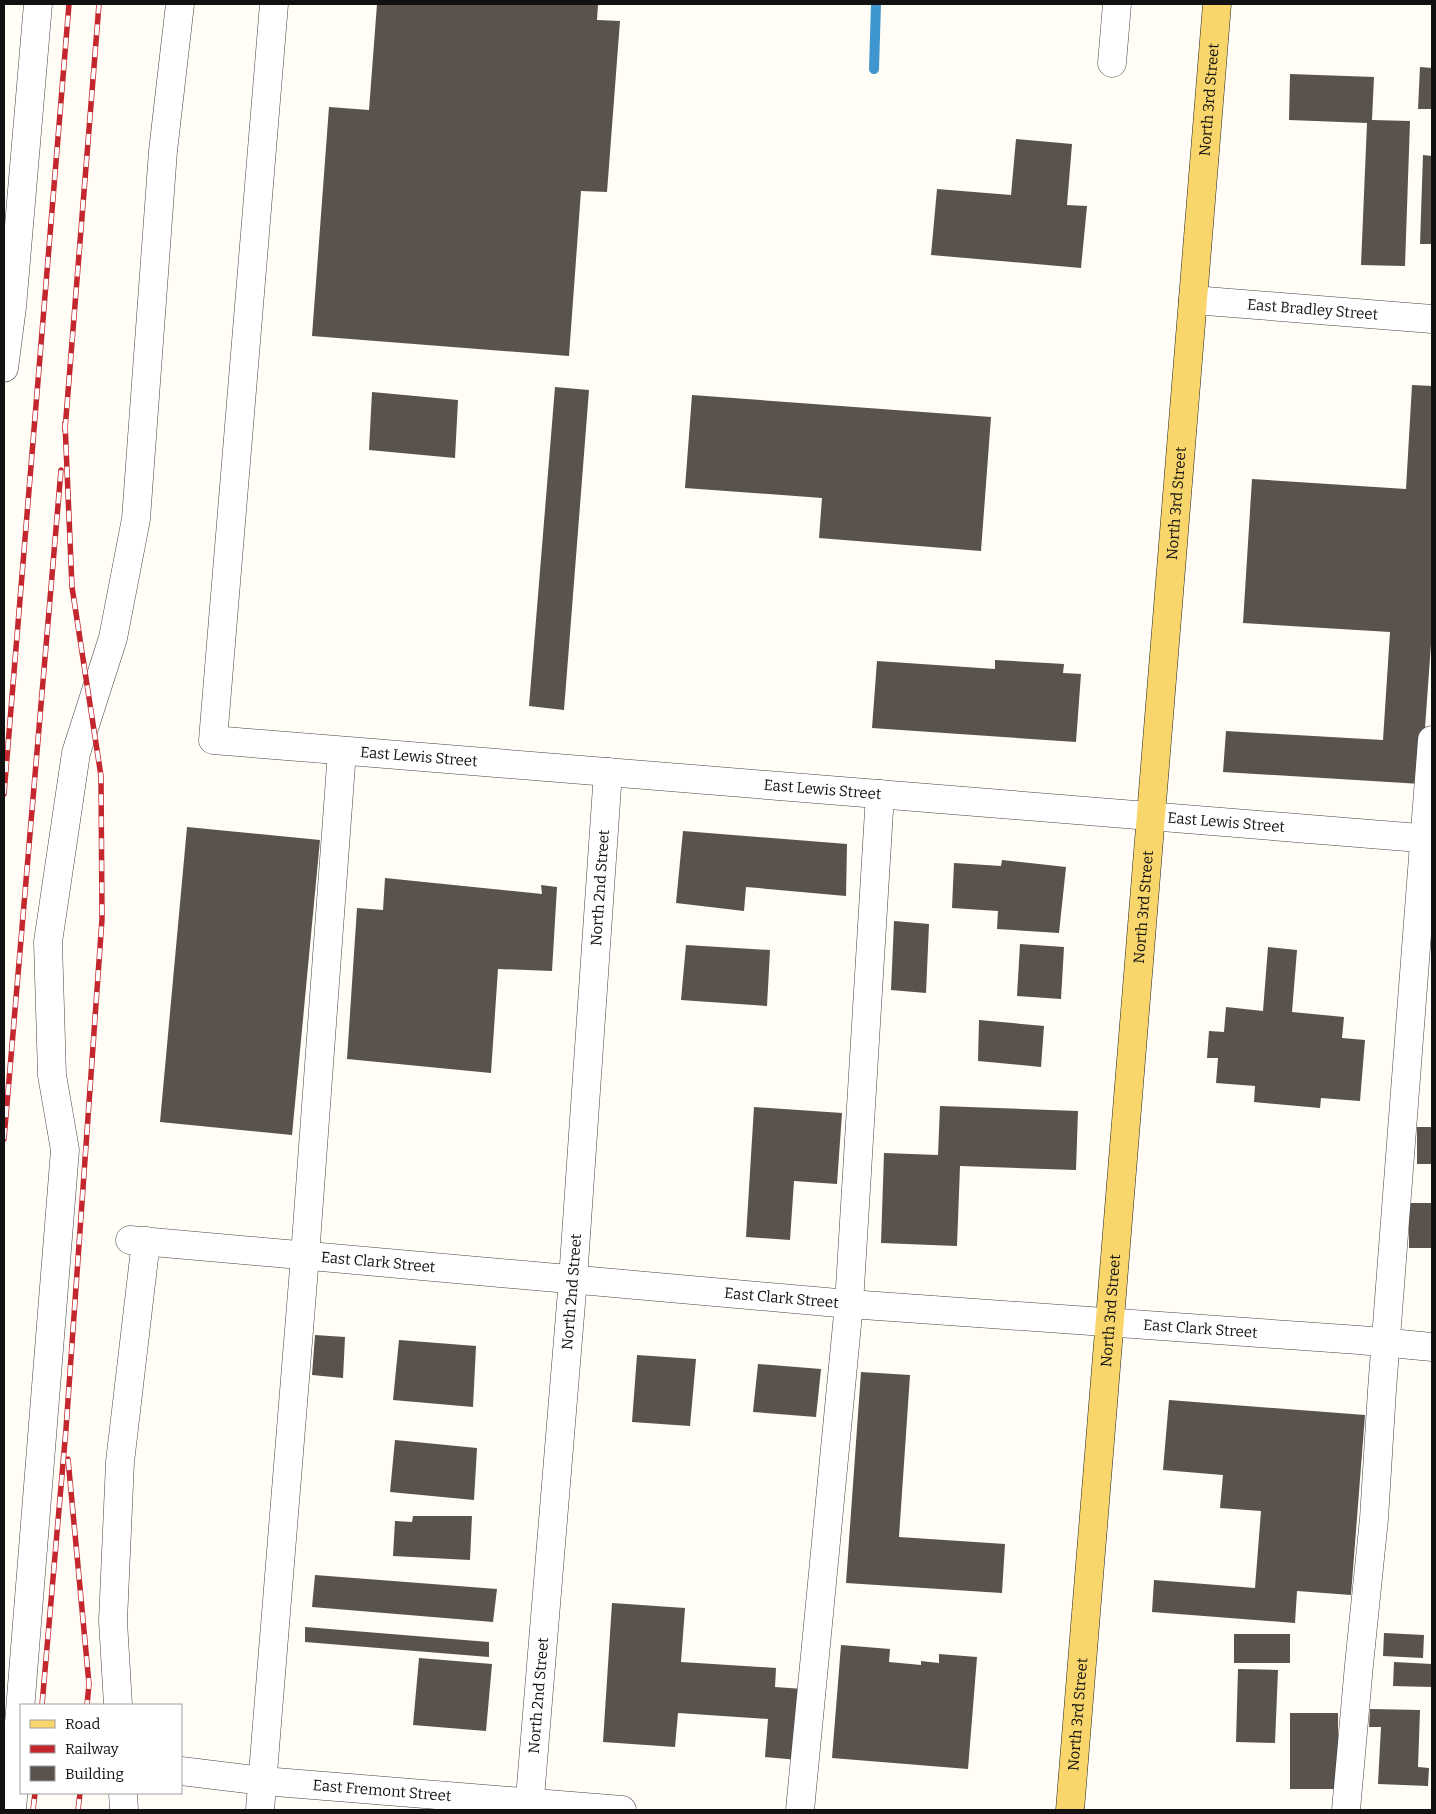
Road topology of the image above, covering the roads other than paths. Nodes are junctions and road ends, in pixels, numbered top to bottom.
1 (38, 4) edge
2 (180, 4) edge
3 (274, 4) edge
4 (1117, 4) edge
5 (1217, 4) edge
6 (1112, 63) dead end
7 (1193, 300) junction
8 (1432, 319) edge
9 (4, 368) edge
10 (1432, 740) edge
11 (342, 751) junction
12 (608, 772) junction
13 (880, 794) junction
14 (1151, 816) junction
15 (1428, 838) edge
16 (306, 1256) junction
17 (573, 1279) junction
18 (849, 1304) junction
19 (1111, 1322) junction
20 (1386, 1343) junction
21 (1432, 1347) edge
22 (21, 1704) edge
23 (118, 1704) edge
24 (20, 1710) edge
25 (182, 1772) edge
26 (263, 1781) junction
27 (123, 1794) edge
28 (529, 1807) edge
29 (12, 1810) edge
30 (124, 1810) edge
31 (260, 1810) edge
32 (622, 1810) edge
33 (800, 1810) edge
34 (1070, 1810) edge
35 (1346, 1810) edge

1 - 9 street
2 - 22 street
3 - 11 street, East Lewis Street
4 - 6 street
5 - 7 main road, North 3rd Street
7 - 8 street, East Bradley Street
7 - 14 main road, North 3rd Street
10 - 15 street
11 - 12 street, East Lewis Street
11 - 16 street
12 - 13 street, East Lewis Street
12 - 17 street, North 2nd Street
13 - 14 street, East Lewis Street
13 - 18 street
14 - 15 street, East Lewis Street
14 - 19 main road, North 3rd Street
15 - 20 street
16 - 17 street, East Clark Street
16 - 23 street, East Clark Street
16 - 26 street
17 - 18 street, East Clark Street
17 - 28 street, North 2nd Street
18 - 19 street, East Clark Street
18 - 33 street
19 - 20 street, East Clark Street
19 - 34 main road, North 3rd Street
20 - 21 street, East Clark Street
20 - 35 street
24 - 29 street
25 - 26 street, East Fremont Street
26 - 28 street, East Fremont Street
26 - 31 street
27 - 30 street
28 - 32 street, East Fremont Street

